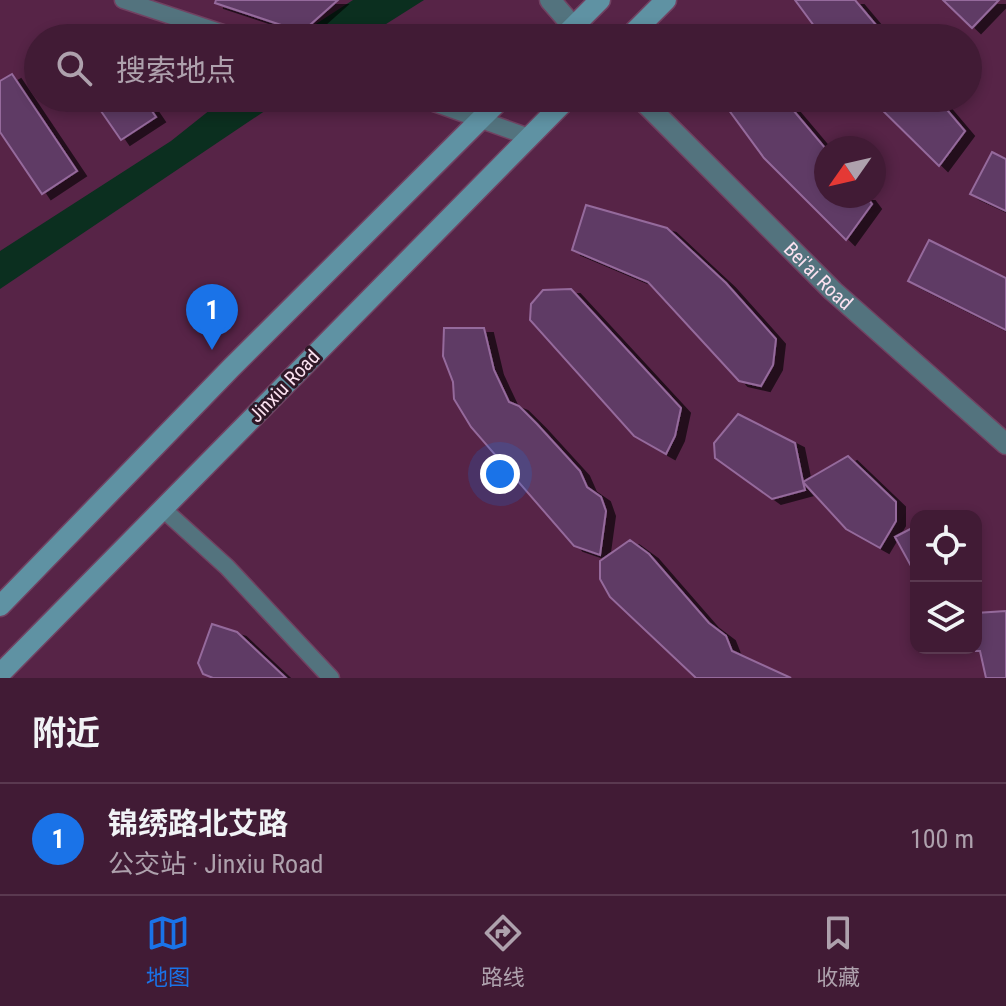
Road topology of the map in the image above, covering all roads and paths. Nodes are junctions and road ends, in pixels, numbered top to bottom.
1 (123, 0) edge
2 (550, 0) edge
3 (600, 0) edge
4 (666, 0) edge
5 (196, 24) edge
6 (566, 24) edge
7 (581, 24) edge
8 (642, 24) edge
9 (463, 112) edge
10 (488, 112) edge
11 (554, 112) edge
12 (654, 112) edge
13 (482, 118) junction
14 (529, 137) junction
15 (1006, 444) edge
16 (163, 509) junction
17 (0, 606) edge
18 (0, 674) edge
19 (331, 678) edge

1 - 5 street
2 - 6 street
3 - 7 main road
4 - 8 main road
9 - 13 street
10 - 13 main road
11 - 14 main road, Jinxiu Road
12 - 15 street, Bei'ai Road
13 - 14 street
13 - 17 main road
14 - 16 main road, Jinxiu Road
16 - 18 main road, Jinxiu Road
16 - 19 street

